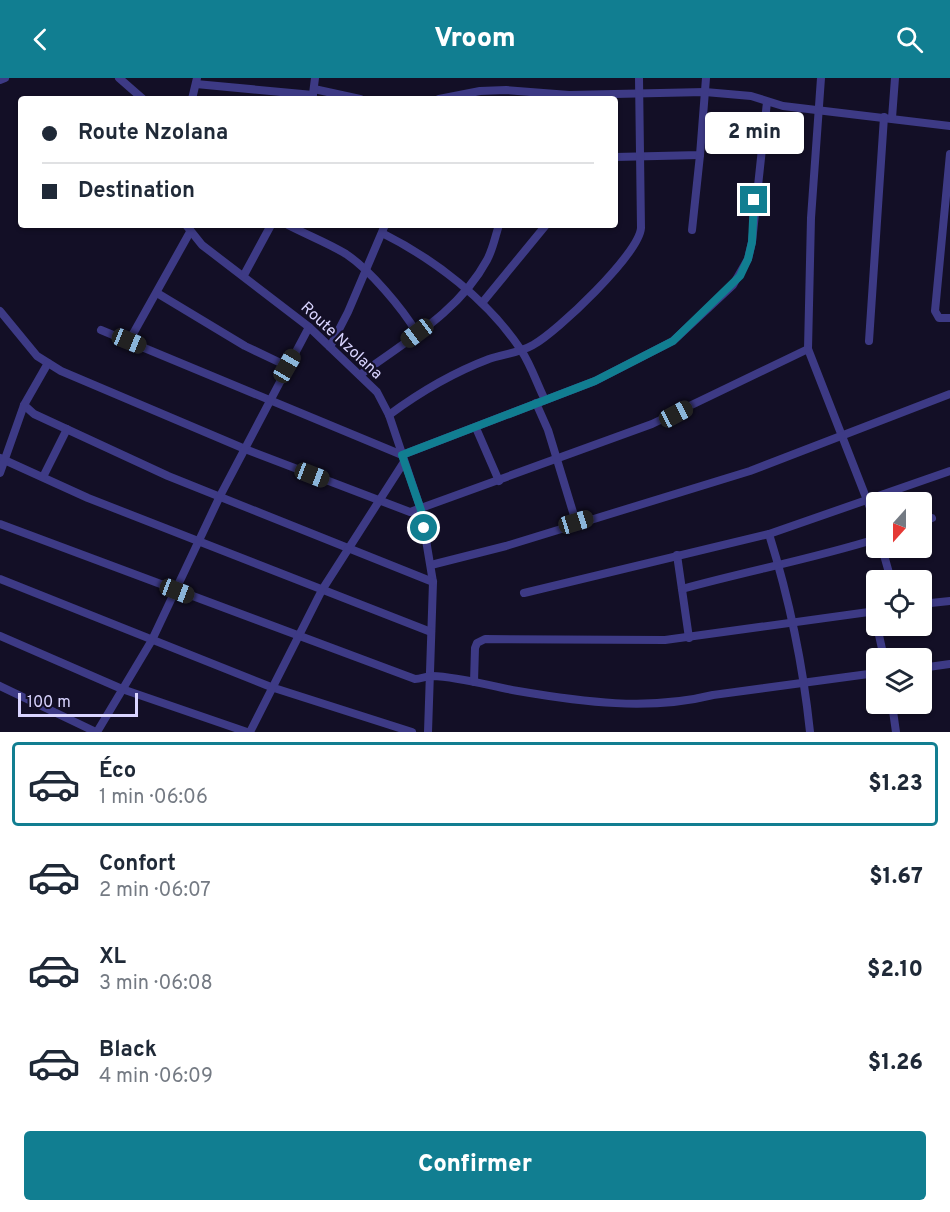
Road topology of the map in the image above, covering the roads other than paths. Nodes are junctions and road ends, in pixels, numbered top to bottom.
1 (5, 78) edge
2 (119, 78) edge
3 (315, 78) edge
4 (639, 78) edge
5 (706, 78) edge
6 (821, 78) edge
7 (895, 78) edge
8 (0, 80) edge
9 (197, 81) edge
10 (639, 92) junction
11 (705, 93) junction
12 (314, 94) edge
13 (140, 96) edge
14 (193, 96) edge
15 (332, 96) edge
16 (454, 96) edge
17 (767, 102) junction
18 (817, 108) junction
19 (888, 117) junction
20 (950, 126) edge
21 (950, 154) edge
22 (700, 155) junction
23 (618, 157) edge
24 (638, 157) junction
25 (269, 228) edge
26 (294, 228) edge
27 (498, 228) edge
28 (544, 228) edge
29 (188, 229) edge
30 (383, 229) edge
31 (692, 230) dead end
32 (364, 270) junction
33 (244, 276) junction
34 (466, 291) junction
35 (157, 293) junction
36 (482, 303) junction
37 (0, 310) edge
38 (950, 318) edge
39 (309, 327) junction
40 (100, 330) dead end
41 (417, 333) junction
42 (129, 341) junction
43 (869, 341) dead end
44 (330, 347) junction
45 (808, 349) junction
46 (521, 350) junction
47 (48, 363) junction
48 (287, 366) junction
49 (360, 375) junction
50 (950, 394) edge
51 (269, 399) junction
52 (545, 400) junction
53 (536, 404) junction
54 (24, 405) junction
55 (389, 416) junction
56 (476, 428) junction
57 (67, 429) junction
58 (842, 438) junction
59 (245, 449) junction
60 (557, 458) junction
61 (3, 459) edge
62 (403, 459) junction
63 (950, 471) edge
64 (0, 473) edge
65 (43, 477) junction
66 (499, 481) junction
67 (893, 492) edge
68 (220, 496) junction
69 (866, 496) edge
70 (379, 501) junction
71 (866, 502) edge
72 (421, 510) junction
73 (576, 522) junction
74 (0, 524) edge
75 (769, 534) junction
76 (198, 542) junction
77 (866, 542) edge
78 (347, 548) junction
79 (677, 555) junction
80 (430, 566) junction
81 (779, 567) junction
82 (0, 579) edge
83 (434, 582) junction
84 (682, 589) junction
85 (322, 590) junction
86 (177, 591) junction
87 (524, 593) dead end
88 (950, 600) edge
89 (932, 602) edge
90 (866, 612) edge
91 (792, 622) junction
92 (430, 632) junction
93 (0, 636) edge
94 (298, 637) junction
95 (689, 638) junction
96 (152, 640) junction
97 (950, 664) edge
98 (932, 666) edge
99 (866, 674) edge
100 (429, 676) junction
101 (474, 682) junction
102 (805, 682) junction
103 (0, 687) edge
104 (271, 687) junction
105 (122, 689) junction
106 (893, 714) edge
107 (97, 732) edge
108 (249, 732) edge
109 (412, 732) edge
110 (428, 732) edge
111 (810, 732) edge
112 (896, 732) edge

1 - 8 street
2 - 13 street
3 - 12 street
4 - 10 street
5 - 11 street
6 - 18 street
7 - 19 street
9 - 12 street
9 - 14 street
10 - 11 street
10 - 16 street
10 - 24 street
11 - 17 street
11 - 22 street
12 - 15 street
17 - 18 street
17 - 52 street
18 - 19 street
18 - 45 street
19 - 20 street
19 - 43 street
21 - 38 street
22 - 24 street
22 - 31 street
23 - 24 street
24 - 46 street
25 - 33 street
26 - 32 street
27 - 34 street
28 - 36 street
29 - 33 street, Route Nzolana
29 - 35 street
30 - 32 street
30 - 34 street
32 - 41 street
32 - 44 street
33 - 39 street, Route Nzolana
34 - 36 street
34 - 41 street
35 - 42 street
35 - 48 street
36 - 46 street
37 - 47 street
39 - 44 street, Route Nzolana
39 - 48 street
40 - 42 street
41 - 49 street
42 - 51 street
44 - 49 street, Route Nzolana
45 - 58 street
45 - 60 street
46 - 52 street
46 - 55 street
47 - 54 street
47 - 59 street
48 - 51 street
49 - 55 street, Route Nzolana
50 - 58 street
51 - 59 street
51 - 62 street
52 - 53 street
53 - 56 street
53 - 60 street
54 - 57 street
54 - 61 street
55 - 62 street, Route Nzolana
56 - 62 street
56 - 66 street
57 - 65 street
57 - 68 street
58 - 69 street
58 - 73 street
59 - 68 street
59 - 70 street
60 - 66 street
60 - 73 street
61 - 64 street
61 - 65 street
62 - 70 street
62 - 72 street, Route Nzolana
63 - 67 street
65 - 76 street
66 - 72 street
68 - 76 street
68 - 78 street
70 - 72 street
70 - 78 street
71 - 75 street
72 - 80 street, Route Nzolana
73 - 80 street
74 - 86 street
75 - 79 street
75 - 81 street
76 - 85 street
76 - 86 street
77 - 81 street
78 - 83 street
78 - 85 street
79 - 84 street
79 - 87 street
80 - 83 street, Route Nzolana
81 - 84 street
81 - 91 street
82 - 96 street
83 - 92 street, Route Nzolana
84 - 95 street
85 - 92 street
85 - 94 street
86 - 94 street
86 - 96 street
88 - 89 street
90 - 91 street
91 - 95 street
91 - 102 street
92 - 100 street, Route Nzolana
93 - 105 street
94 - 100 street
94 - 104 street
95 - 101 street
96 - 104 street
96 - 105 street
97 - 98 street
99 - 102 street
100 - 101 street
100 - 110 street, Route Nzolana
101 - 102 street
102 - 111 street
103 - 107 street
104 - 108 street
104 - 109 street
105 - 107 street
105 - 108 street
106 - 112 street

